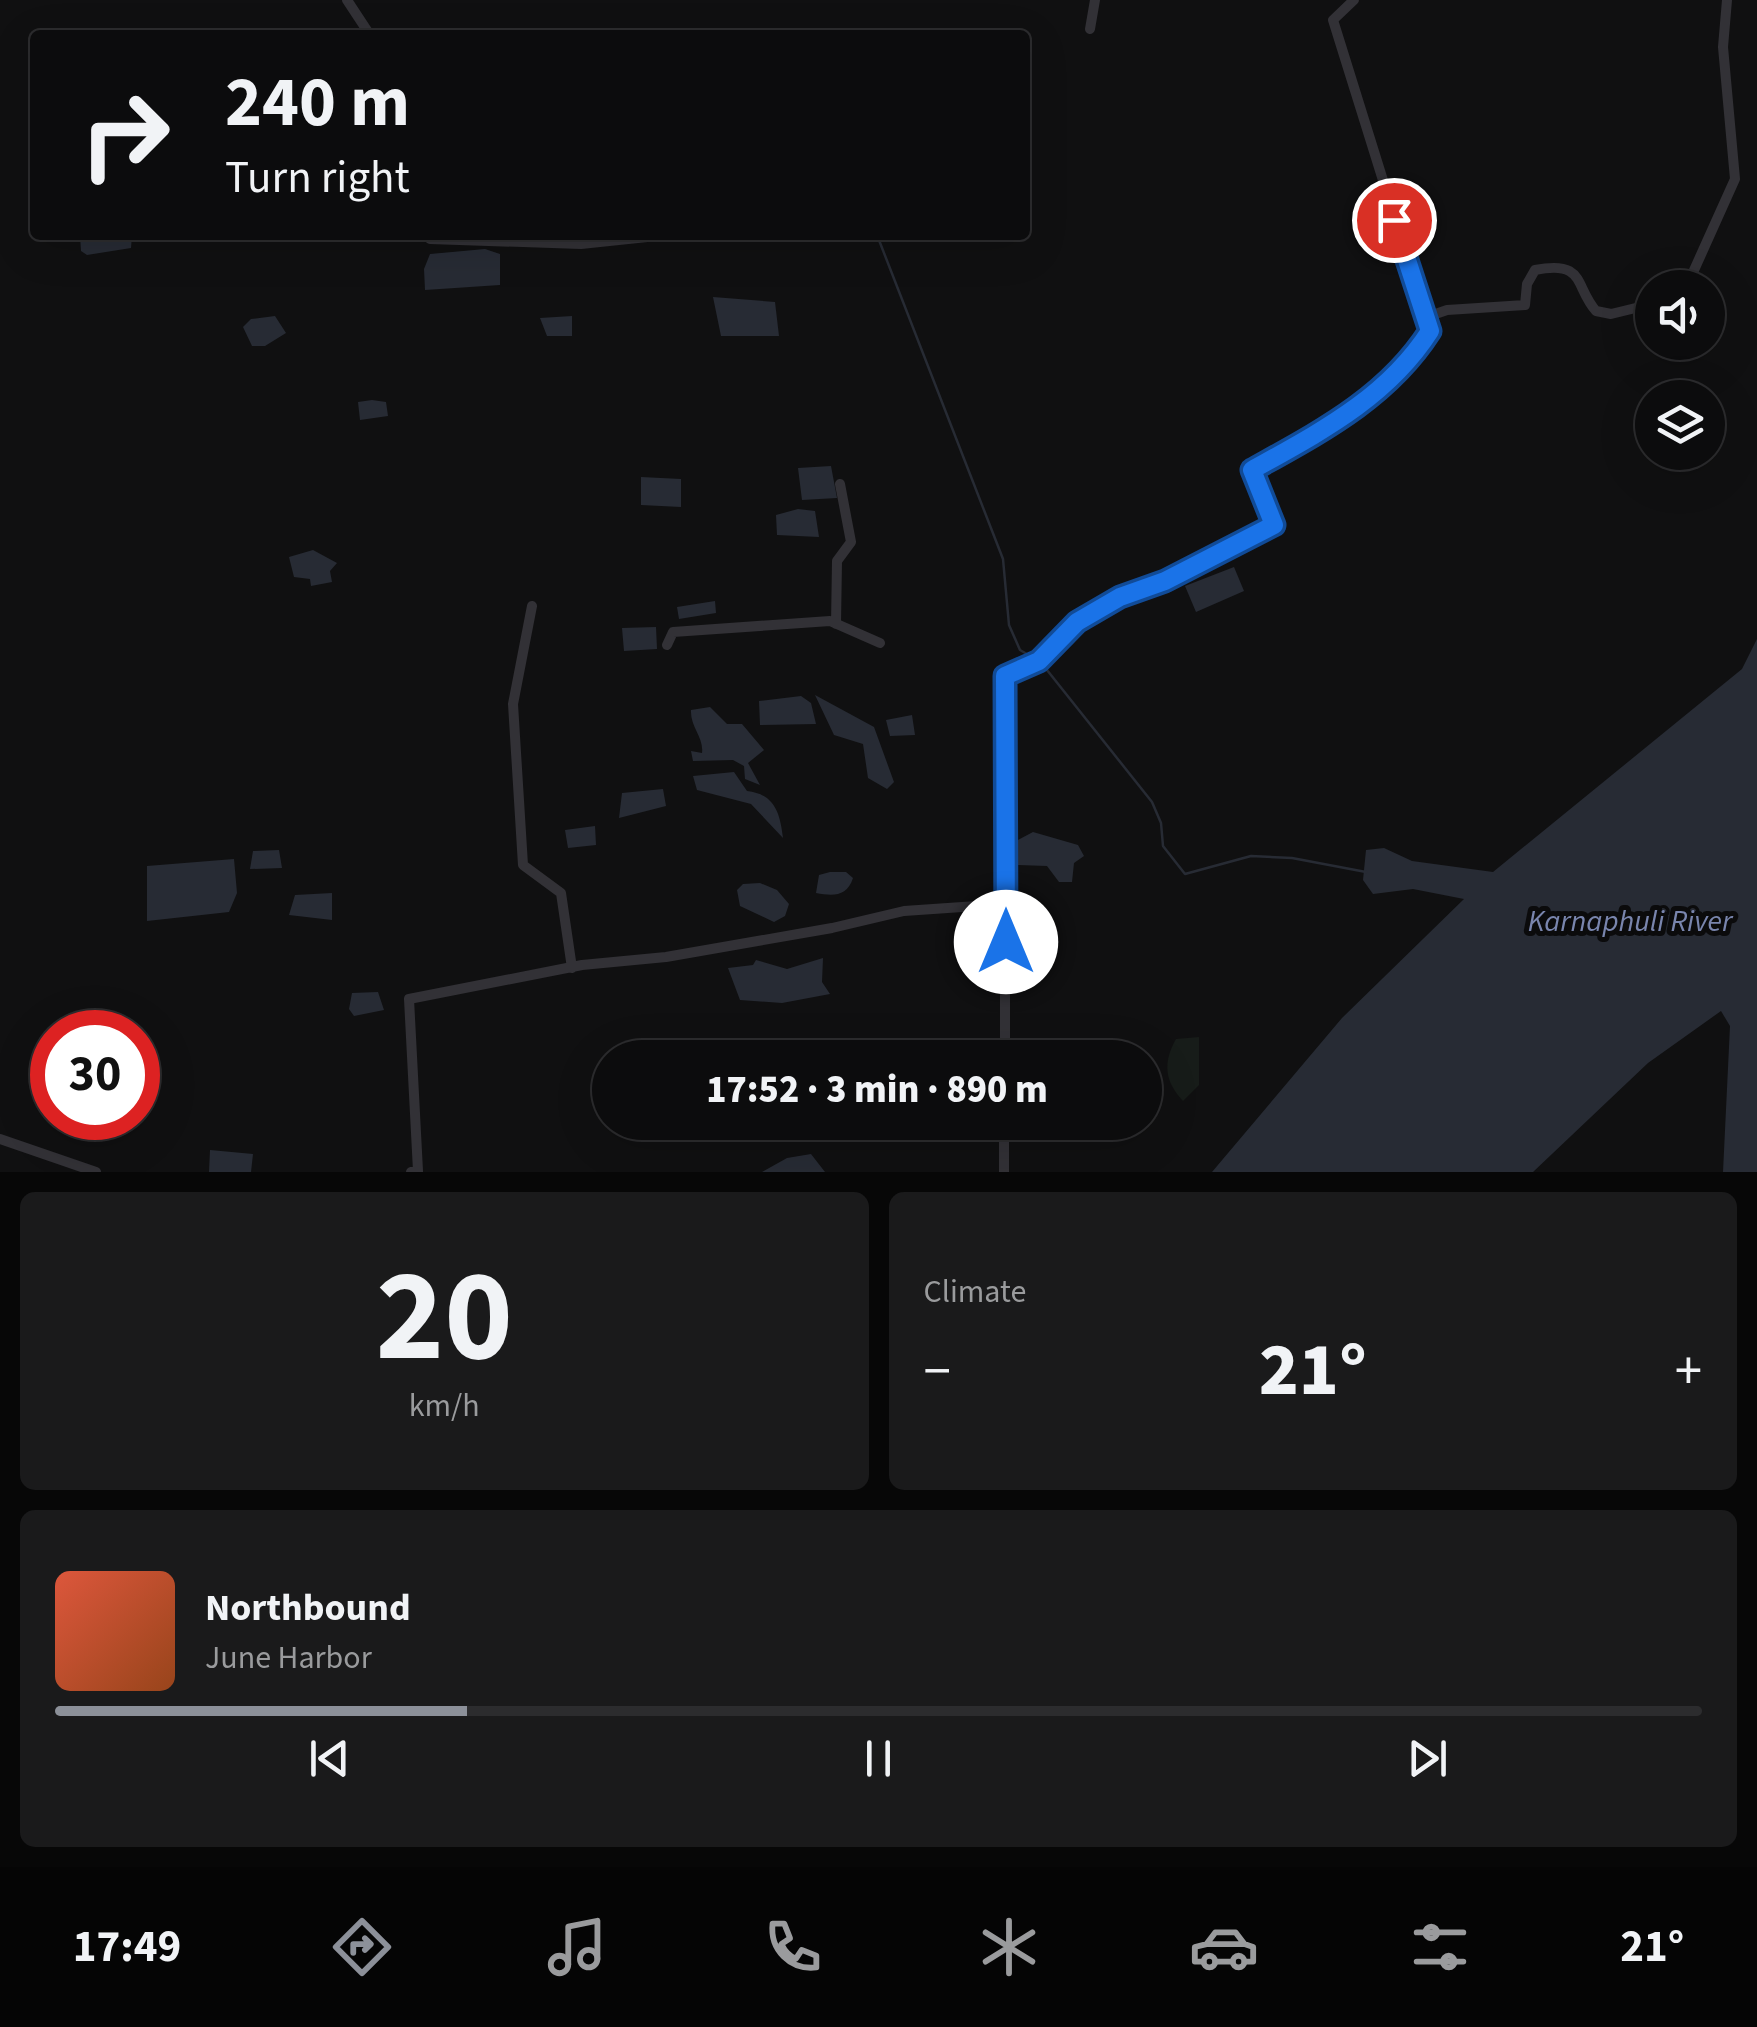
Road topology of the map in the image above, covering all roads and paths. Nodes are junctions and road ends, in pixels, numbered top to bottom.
1 (347, 0) edge
2 (1095, 0) edge
3 (1354, 0) edge
4 (1727, 0) edge
5 (1090, 29) dead end
6 (367, 30) edge
7 (460, 240) edge
8 (619, 240) edge
9 (1694, 270) edge
10 (1635, 308) edge
11 (1424, 318) junction
12 (840, 484) dead end
13 (532, 606) dead end
14 (836, 624) junction
15 (880, 643) dead end
16 (667, 645) dead end
17 (1006, 904) junction
18 (572, 968) junction
19 (1005, 1040) edge
20 (0, 1138) edge
21 (1004, 1140) edge
22 (96, 1172) edge
23 (416, 1172) edge
24 (1004, 1172) edge

1 - 6 street
2 - 5 street
3 - 11 street
4 - 9 street
7 - 8 street
10 - 11 street
11 - 17 street
12 - 14 street
13 - 18 street
14 - 15 street
14 - 16 street
17 - 18 street
17 - 19 street
18 - 23 street
20 - 22 street
21 - 24 street

